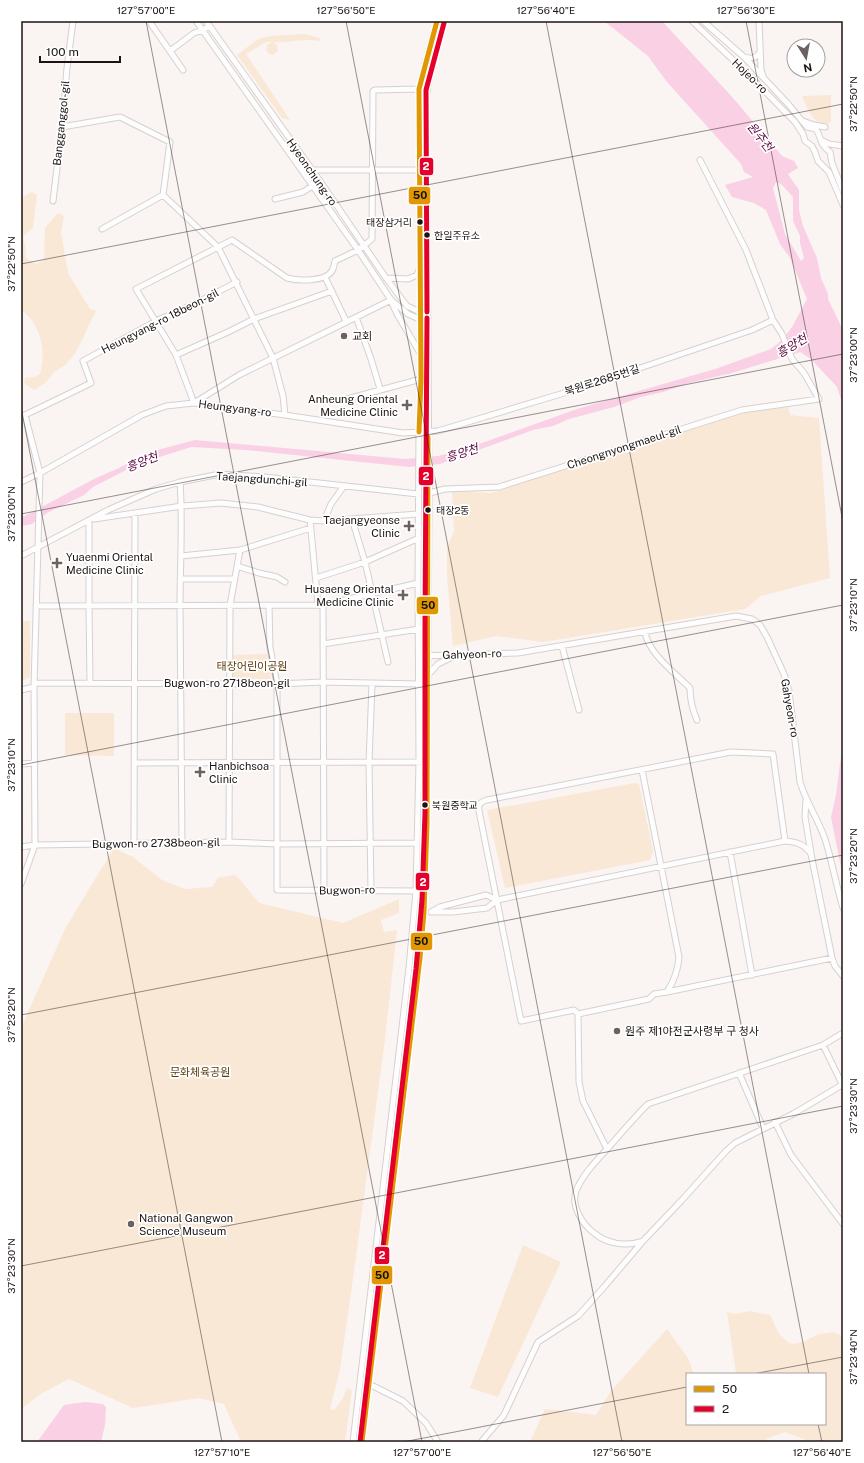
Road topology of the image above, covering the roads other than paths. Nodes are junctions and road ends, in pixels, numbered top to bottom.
1 (73, 21) edge
2 (149, 21) edge
3 (437, 21) edge
4 (444, 21) edge
5 (692, 21) edge
6 (703, 21) edge
7 (759, 21) edge
8 (207, 22) edge
9 (198, 23) edge
10 (203, 30) junction
11 (194, 33) junction
12 (170, 50) junction
13 (760, 52) junction
14 (744, 57) junction
15 (753, 67) junction
16 (182, 70) dead end
17 (747, 73) junction
18 (763, 78) junction
19 (419, 89) junction
20 (801, 120) junction
21 (62, 127) junction
22 (807, 127) junction
23 (814, 129) junction
24 (803, 134) junction
25 (819, 139) junction
26 (840, 145) edge
27 (830, 152) junction
28 (700, 160) dead end
29 (832, 163) junction
30 (823, 166) junction
31 (312, 170) junction
32 (372, 170) junction
33 (420, 170) junction
34 (320, 181) junction
35 (313, 186) junction
36 (843, 191) edge
37 (163, 195) junction
38 (276, 199) dead end
39 (53, 201) dead end
40 (843, 205) edge
41 (102, 228) dead end
42 (364, 246) junction
43 (218, 247) junction
44 (358, 250) junction
45 (420, 268) junction
46 (325, 277) junction
47 (386, 278) junction
48 (237, 282) junction
49 (332, 291) junction
50 (391, 300) junction
51 (428, 312) junction
52 (420, 315) junction
53 (356, 317) junction
54 (428, 318) junction
55 (254, 319) junction
56 (773, 320) junction
57 (156, 321) junction
58 (346, 322) junction
59 (420, 353) junction
60 (176, 355) junction
61 (273, 358) junction
62 (421, 379) junction
63 (380, 389) junction
64 (330, 401) dead end
65 (194, 403) junction
66 (285, 415) junction
67 (23, 416) edge
68 (428, 434) junction
69 (419, 435) junction
70 (40, 473) junction
71 (21, 482) edge
72 (180, 482) junction
73 (344, 486) junction
74 (429, 493) junction
75 (418, 494) junction
76 (182, 506) junction
77 (135, 513) junction
78 (418, 514) junction
79 (352, 519) junction
80 (90, 520) junction
81 (310, 520) junction
82 (324, 521) junction
83 (311, 528) junction
84 (419, 538) junction
85 (38, 544) junction
86 (240, 550) junction
87 (21, 556) edge
88 (181, 556) junction
89 (366, 562) junction
90 (237, 566) junction
91 (316, 578) junction
92 (181, 579) junction
93 (234, 579) junction
94 (285, 582) dead end
95 (418, 583) junction
96 (373, 594) junction
97 (135, 605) junction
98 (320, 605) junction
99 (36, 606) junction
100 (89, 606) junction
101 (180, 606) junction
102 (230, 606) junction
103 (269, 606) junction
104 (419, 629) junction
105 (645, 632) junction
106 (382, 635) junction
107 (323, 644) junction
108 (562, 646) junction
109 (458, 655) junction
110 (419, 656) junction
111 (428, 656) junction
112 (388, 662) dead end
113 (428, 675) junction
114 (323, 682) junction
115 (90, 683) junction
116 (135, 683) junction
117 (182, 683) junction
118 (230, 683) junction
119 (277, 684) junction
120 (372, 684) junction
121 (419, 684) junction
122 (34, 685) junction
123 (21, 690) edge
124 (578, 710) dead end
125 (697, 720) dead end
126 (135, 762) junction
127 (182, 762) junction
128 (419, 762) junction
129 (428, 762) junction
130 (35, 763) junction
131 (229, 763) junction
132 (277, 763) junction
133 (323, 763) junction
134 (369, 763) junction
135 (21, 764) edge
136 (642, 770) junction
137 (806, 798) junction
138 (785, 841) junction
139 (229, 842) junction
140 (134, 843) junction
141 (182, 843) junction
142 (323, 843) junction
143 (370, 843) junction
144 (417, 843) junction
145 (277, 844) junction
146 (35, 845) junction
147 (21, 847) edge
148 (730, 852) junction
149 (811, 854) junction
150 (661, 866) junction
151 (21, 884) edge
152 (371, 890) junction
153 (324, 891) junction
154 (416, 891) junction
155 (497, 900) junction
156 (843, 908) edge
157 (424, 912) junction
158 (431, 912) junction
159 (414, 913) junction
160 (832, 958) junction
161 (752, 975) junction
162 (843, 976) edge
163 (667, 992) junction
164 (578, 1014) junction
165 (843, 1033) edge
166 (824, 1044) junction
167 (739, 1073) junction
168 (843, 1085) edge
169 (775, 1122) junction
170 (763, 1128) junction
171 (607, 1149) junction
172 (843, 1224) edge
173 (643, 1241) junction
174 (369, 1384) junction
175 (482, 1441) dead end
176 (353, 1442) edge
177 (362, 1442) edge
178 (438, 1442) edge

1 - 21 street, Bangganggol-gil
2 - 12 street
3 - 19 street
4 - 51 street
5 - 17 street, Hojeo-ro
6 - 14 street, Hojeo-ro
7 - 13 street
8 - 9 street
8 - 10 street
8 - 31 street, Hyeonchung-ro
9 - 10 street, Hyeonchung-ro
9 - 11 street
10 - 11 street
10 - 35 street, Hyeonchung-ro
11 - 12 street
12 - 16 street
13 - 14 street
13 - 18 street
14 - 15 street, Hojeo-ro
15 - 17 street
15 - 18 street, Hojeo-ro
17 - 24 street, Hojeo-ro
18 - 20 street, Hojeo-ro
19 - 32 street
19 - 33 street
20 - 22 street, Hojeo-ro
20 - 23 street
21 - 37 street
21 - 39 street, Bangganggol-gil
22 - 23 street
22 - 24 street
23 - 25 street
24 - 30 street, Hojeo-ro
25 - 26 street
25 - 27 street
26 - 27 street
27 - 29 street
28 - 56 street
29 - 30 street
29 - 36 street
30 - 40 street, Hojeo-ro
31 - 32 street
31 - 34 street, Hyeonchung-ro
32 - 33 street
32 - 42 street
33 - 45 street
34 - 35 street
34 - 42 street, Hyeonchung-ro
35 - 38 street, Hyeonchung-ro
35 - 44 street, Hyeonchung-ro
37 - 41 street
37 - 43 street
42 - 44 street
42 - 47 street, Hyeonchung-ro
43 - 46 street
43 - 48 street
43 - 57 street
44 - 46 street
44 - 50 street, Hyeonchung-ro
45 - 47 street
45 - 52 street
46 - 49 street
47 - 52 street, Hyeonchung-ro
48 - 55 street
48 - 57 street, Heungyang-ro 18beon-gil
49 - 55 street
49 - 58 street
50 - 52 street, Hyeonchung-ro
50 - 53 street
50 - 59 street
51 - 52 street
51 - 54 street
52 - 54 street
52 - 59 street
53 - 58 street
53 - 63 street
54 - 68 street
55 - 60 street
55 - 61 street
56 - 68 street, 북원로2685번길
56 - 74 street, Cheongnyongmaeul-gil
57 - 60 street
57 - 67 street, Heungyang-ro 18beon-gil
58 - 61 street
59 - 62 street
60 - 65 street
61 - 65 street
61 - 66 street
62 - 63 street
62 - 69 street
63 - 64 street
65 - 66 street, Heungyang-ro
65 - 70 street, Heungyang-ro
66 - 69 street, Heungyang-ro
67 - 70 street
68 - 69 street, 북원로2685번길
68 - 74 street
69 - 75 street
70 - 71 street, Heungyang-ro
70 - 85 street
72 - 73 street, Taejangdunchi-gil
72 - 76 street
72 - 80 street, Taejangdunchi-gil
73 - 75 street, Taejangdunchi-gil
73 - 82 street
74 - 111 street
75 - 78 street
76 - 77 street
76 - 81 street
76 - 88 street
77 - 80 street
77 - 97 street
78 - 79 street
78 - 84 street
79 - 82 street
79 - 89 street
80 - 85 street, Taejangdunchi-gil
80 - 100 street
81 - 82 street
81 - 83 street
83 - 86 street
83 - 91 street
84 - 89 street
84 - 95 street
85 - 87 street, Taejangdunchi-gil
85 - 99 street
86 - 88 street
86 - 90 street
88 - 92 street
89 - 91 street
89 - 96 street
90 - 93 street
90 - 94 street
91 - 98 street
92 - 93 street
92 - 101 street
93 - 102 street
95 - 96 street
95 - 104 street
96 - 98 street
96 - 106 street
97 - 100 street
97 - 101 street
97 - 116 street
98 - 103 street
98 - 107 street
99 - 100 street
99 - 122 street
100 - 115 street
101 - 102 street
101 - 117 street
102 - 103 street
102 - 118 street
103 - 119 street
104 - 106 street
104 - 110 street
105 - 108 street, Gahyeon-ro
105 - 125 street
105 - 137 street, Gahyeon-ro
106 - 107 street
106 - 112 street
107 - 114 street
108 - 109 street, Gahyeon-ro
108 - 124 street
109 - 111 street, Gahyeon-ro
109 - 113 street
110 - 111 street, Gahyeon-ro
110 - 121 street
111 - 113 street
113 - 129 street
114 - 119 street, Bugwon-ro 2718beon-gil
114 - 120 street, Bugwon-ro 2718beon-gil
114 - 133 street
115 - 116 street, Bugwon-ro 2718beon-gil
115 - 122 street, Bugwon-ro 2718beon-gil
116 - 117 street, Bugwon-ro 2718beon-gil
116 - 126 street
117 - 118 street, Bugwon-ro 2718beon-gil
117 - 127 street
118 - 119 street, Bugwon-ro 2718beon-gil
118 - 131 street
119 - 132 street
120 - 121 street, Bugwon-ro 2718beon-gil
120 - 134 street
121 - 128 street
122 - 123 street, Bugwon-ro 2718beon-gil
122 - 130 street
126 - 127 street
126 - 140 street
127 - 131 street
127 - 141 street
128 - 129 street
128 - 134 street
128 - 144 street
129 - 157 street
130 - 135 street
130 - 146 street
131 - 132 street
131 - 139 street
132 - 133 street
132 - 145 street
133 - 134 street
133 - 142 street
134 - 143 street
136 - 138 street
136 - 150 street
136 - 155 street
137 - 149 street
137 - 156 street, Gahyeon-ro
138 - 148 street
138 - 149 street
139 - 141 street, Bugwon-ro 2738beon-gil
139 - 145 street, Bugwon-ro 2738beon-gil
140 - 141 street, Bugwon-ro 2738beon-gil
140 - 146 street, Bugwon-ro 2738beon-gil
142 - 143 street, Bugwon-ro 2738beon-gil
142 - 145 street, Bugwon-ro 2738beon-gil
142 - 153 street
143 - 144 street, Bugwon-ro 2738beon-gil
143 - 152 street
144 - 154 street
145 - 153 street, Bugwon-ro
146 - 147 street, Bugwon-ro 2738beon-gil
146 - 151 street
148 - 150 street
148 - 161 street
149 - 160 street
150 - 155 street
150 - 163 street
152 - 153 street, Bugwon-ro
152 - 154 street, Bugwon-ro
154 - 159 street
155 - 158 street
155 - 158 street
155 - 164 street
157 - 158 street
157 - 159 street
157 - 174 street
159 - 176 street
160 - 161 street
160 - 162 street
161 - 163 street
163 - 164 street
164 - 171 street
165 - 166 street
166 - 167 street
166 - 168 street
167 - 170 street
167 - 171 street
168 - 169 street
169 - 170 street
169 - 172 street
170 - 173 street
171 - 173 street
173 - 175 street
174 - 177 street
174 - 178 street

